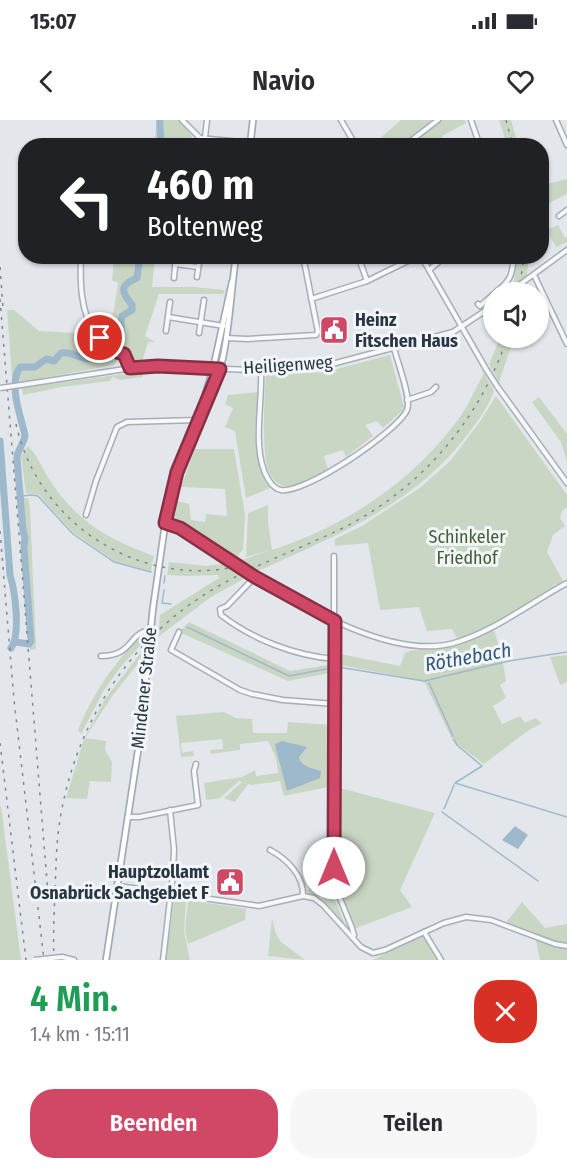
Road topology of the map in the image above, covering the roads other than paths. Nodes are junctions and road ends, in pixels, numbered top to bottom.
1 (182, 120) edge
2 (207, 120) edge
3 (253, 120) edge
4 (341, 120) edge
5 (438, 120) edge
6 (471, 120) edge
7 (555, 120) edge
8 (202, 138) edge
9 (205, 138) edge
10 (251, 138) edge
11 (351, 138) edge
12 (414, 138) edge
13 (477, 138) edge
14 (567, 145) edge
15 (567, 210) edge
16 (560, 216) dead end
17 (567, 250) edge
18 (549, 263) edge
19 (81, 264) edge
20 (175, 264) joint
21 (199, 264) edge
22 (235, 264) edge
23 (304, 264) edge
24 (361, 264) edge
25 (402, 264) edge
26 (425, 264) edge
27 (436, 264) edge
28 (513, 264) edge
29 (548, 264) edge
30 (198, 267) junction
31 (429, 270) junction
32 (534, 274) junction
33 (197, 277) dead end
34 (174, 278) dead end
35 (367, 281) junction
36 (232, 282) junction
37 (506, 282) edge
38 (523, 282) edge
39 (311, 299) junction
40 (204, 300) dead end
41 (170, 302) dead end
42 (483, 303) edge
43 (478, 304) dead end
44 (483, 312) edge
45 (168, 317) junction
46 (201, 321) junction
47 (222, 324) junction
48 (461, 327) junction
49 (166, 331) dead end
50 (199, 333) dead end
51 (227, 335) junction
52 (567, 344) edge
53 (394, 348) junction
54 (128, 368) junction
55 (213, 369) junction
56 (220, 369) junction
57 (261, 370) junction
58 (436, 387) dead end
59 (0, 388) edge
60 (408, 400) junction
61 (198, 420) junction
62 (567, 483) edge
63 (86, 515) dead end
64 (165, 523) junction
65 (334, 556) dead end
66 (255, 577) junction
67 (567, 583) edge
68 (335, 621) junction
69 (151, 630) junction
70 (180, 632) dead end
71 (101, 656) dead end
72 (335, 658) junction
73 (335, 704) junction
74 (195, 764) dead end
75 (170, 810) junction
76 (128, 817) junction
77 (270, 850) dead end
78 (118, 886) junction
79 (172, 894) junction
80 (303, 896) junction
81 (424, 932) junction
82 (353, 938) junction
83 (567, 945) edge
84 (34, 960) edge
85 (74, 960) edge
86 (106, 960) edge
87 (163, 960) edge
88 (441, 960) edge

1 - 8 street
2 - 9 street
3 - 10 main road
4 - 11 street
5 - 12 street
6 - 13 street
7 - 14 street
15 - 16 street
17 - 18 street
19 - 54 street
20 - 30 street
20 - 34 street
21 - 30 street
22 - 36 main road, Mindener Straße
23 - 39 street
24 - 35 street
25 - 35 street
26 - 31 street
27 - 31 street
28 - 37 street
29 - 32 street
30 - 33 street
31 - 48 street
32 - 38 street, bridge
32 - 52 street
35 - 39 street
36 - 47 main road, Mindener Straße
36 - 51 main road, Mindener Straße
39 - 51 street
40 - 46 street
41 - 45 street
42 - 43 street
44 - 48 street, Heiligenweg
45 - 46 street
45 - 49 street
46 - 47 street
46 - 50 street
47 - 51 street
47 - 55 main road, Mindener Straße
48 - 53 street, Heiligenweg
48 - 62 street, bridge
51 - 56 main road, Mindener Straße
53 - 57 street, Heiligenweg
53 - 60 street
54 - 55 street, Heiligenweg
54 - 59 street, Heiligenweg, bridge
55 - 56 street, Heiligenweg
55 - 61 main road, Mindener Straße
56 - 57 street, Heiligenweg
56 - 61 main road, Mindener Straße
57 - 60 street
58 - 60 street
61 - 63 street
61 - 64 main road, Mindener Straße
64 - 66 street
64 - 69 main road, Mindener Straße
65 - 68 street
66 - 68 street
66 - 72 street
67 - 68 street
68 - 72 street
69 - 71 street
69 - 76 main road, Mindener Straße
70 - 73 street
72 - 73 street
73 - 82 street
74 - 75 street
75 - 76 street
75 - 79 street
76 - 78 main road, Mindener Straße
77 - 80 street
78 - 79 street
78 - 86 main road, Mindener Straße
79 - 80 street
79 - 87 street
80 - 82 street
81 - 82 street
81 - 83 street
81 - 88 street
84 - 85 street, bridge

